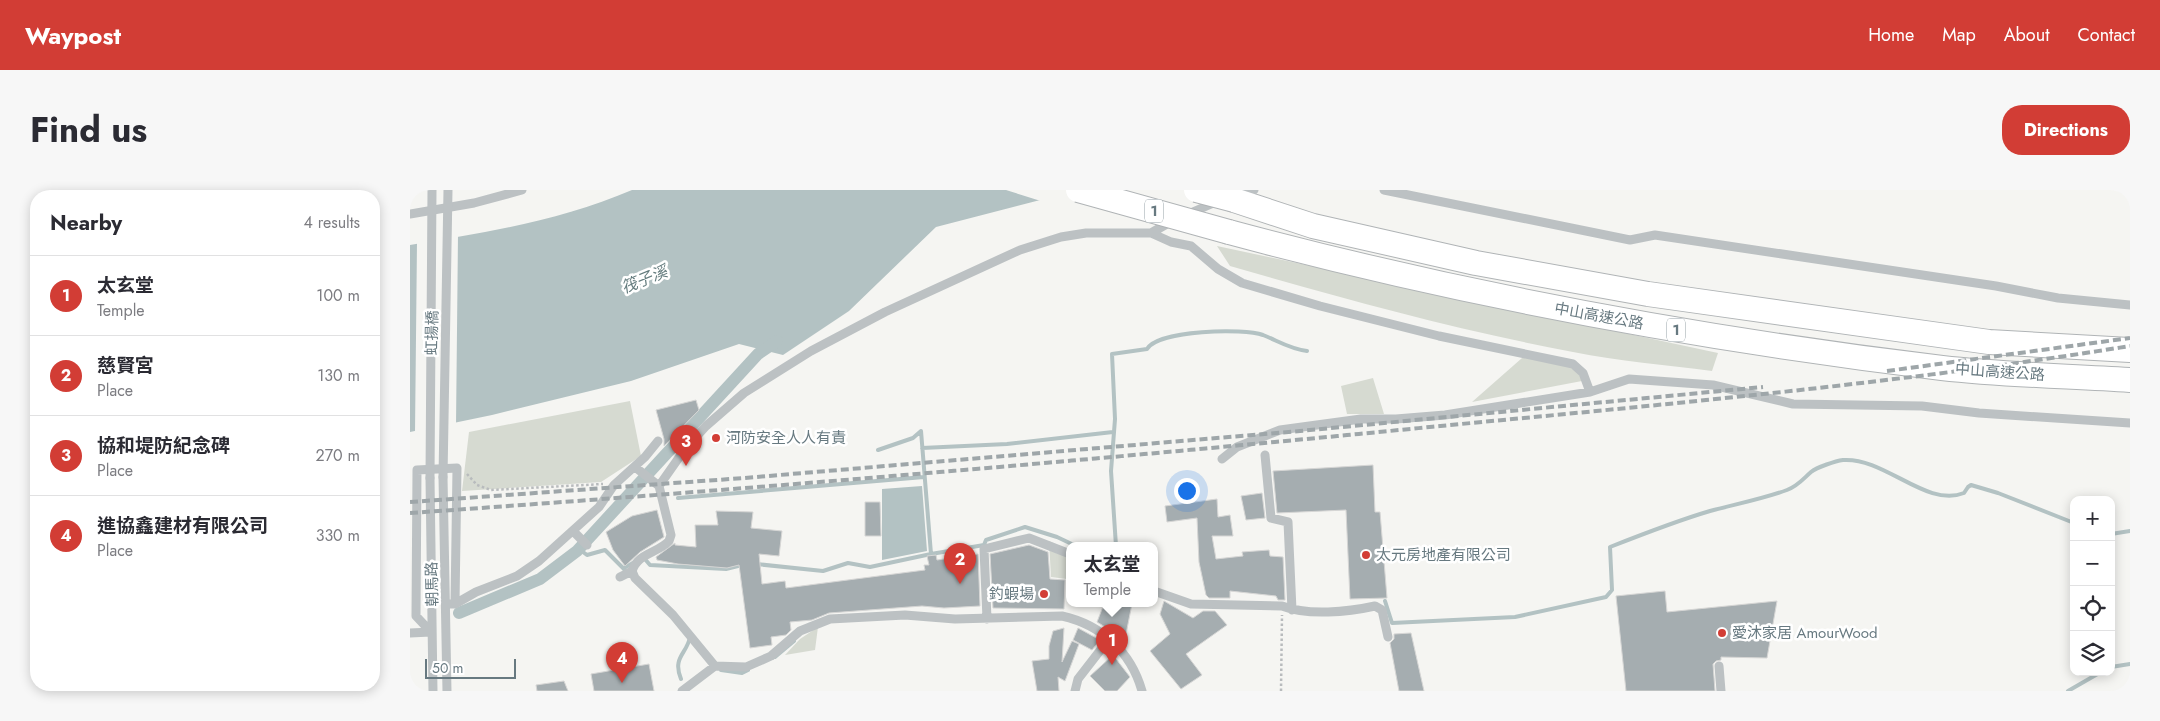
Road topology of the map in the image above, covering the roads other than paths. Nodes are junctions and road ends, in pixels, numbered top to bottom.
1 (432, 190) edge
2 (448, 190) edge
3 (522, 190) edge
4 (1078, 190) edge
5 (1196, 190) edge
6 (1254, 190) edge
7 (1384, 190) edge
8 (410, 214) edge
9 (1151, 233) junction
10 (2130, 305) edge
11 (2130, 350) edge
12 (2130, 380) edge
13 (1590, 392) junction
14 (2130, 423) edge
15 (658, 441) dead end
16 (1265, 455) dead end
17 (1222, 458) dead end
18 (635, 467) junction
19 (443, 477) joint
20 (430, 478) joint
21 (659, 486) junction
22 (573, 531) junction
23 (587, 545) dead end
24 (1066, 552) edge
25 (1158, 592) edge
26 (450, 604) junction
27 (1292, 610) junction
28 (987, 619) junction
29 (431, 632) junction
30 (410, 633) edge
31 (1388, 637) dead end
32 (1109, 639) junction
33 (715, 666) junction
34 (1719, 666) dead end
35 (433, 691) edge
36 (447, 691) edge
37 (682, 691) edge
38 (1075, 691) edge
39 (1142, 691) edge
40 (1721, 691) edge

1 - 20 street, 虹揚橋, bridge
2 - 19 street, 虹揚橋, bridge
3 - 8 street
4 - 12 highway, 中山高速公路 / 1, bridge
5 - 11 highway, 中山高速公路 / 1, bridge
6 - 9 street
7 - 10 street
9 - 13 street
9 - 21 street
13 - 14 street
13 - 17 street
15 - 18 street
16 - 27 street
18 - 21 street
18 - 22 street
19 - 26 street, 朝馬路
20 - 29 street, 朝馬路
21 - 33 street
22 - 23 street
22 - 26 street
24 - 28 street
25 - 27 street
26 - 29 street
26 - 36 street, 朝馬路
27 - 31 street
28 - 32 street
28 - 33 street
29 - 30 street
29 - 35 street, 朝馬路
32 - 38 street
32 - 39 street
33 - 37 street
34 - 40 street

